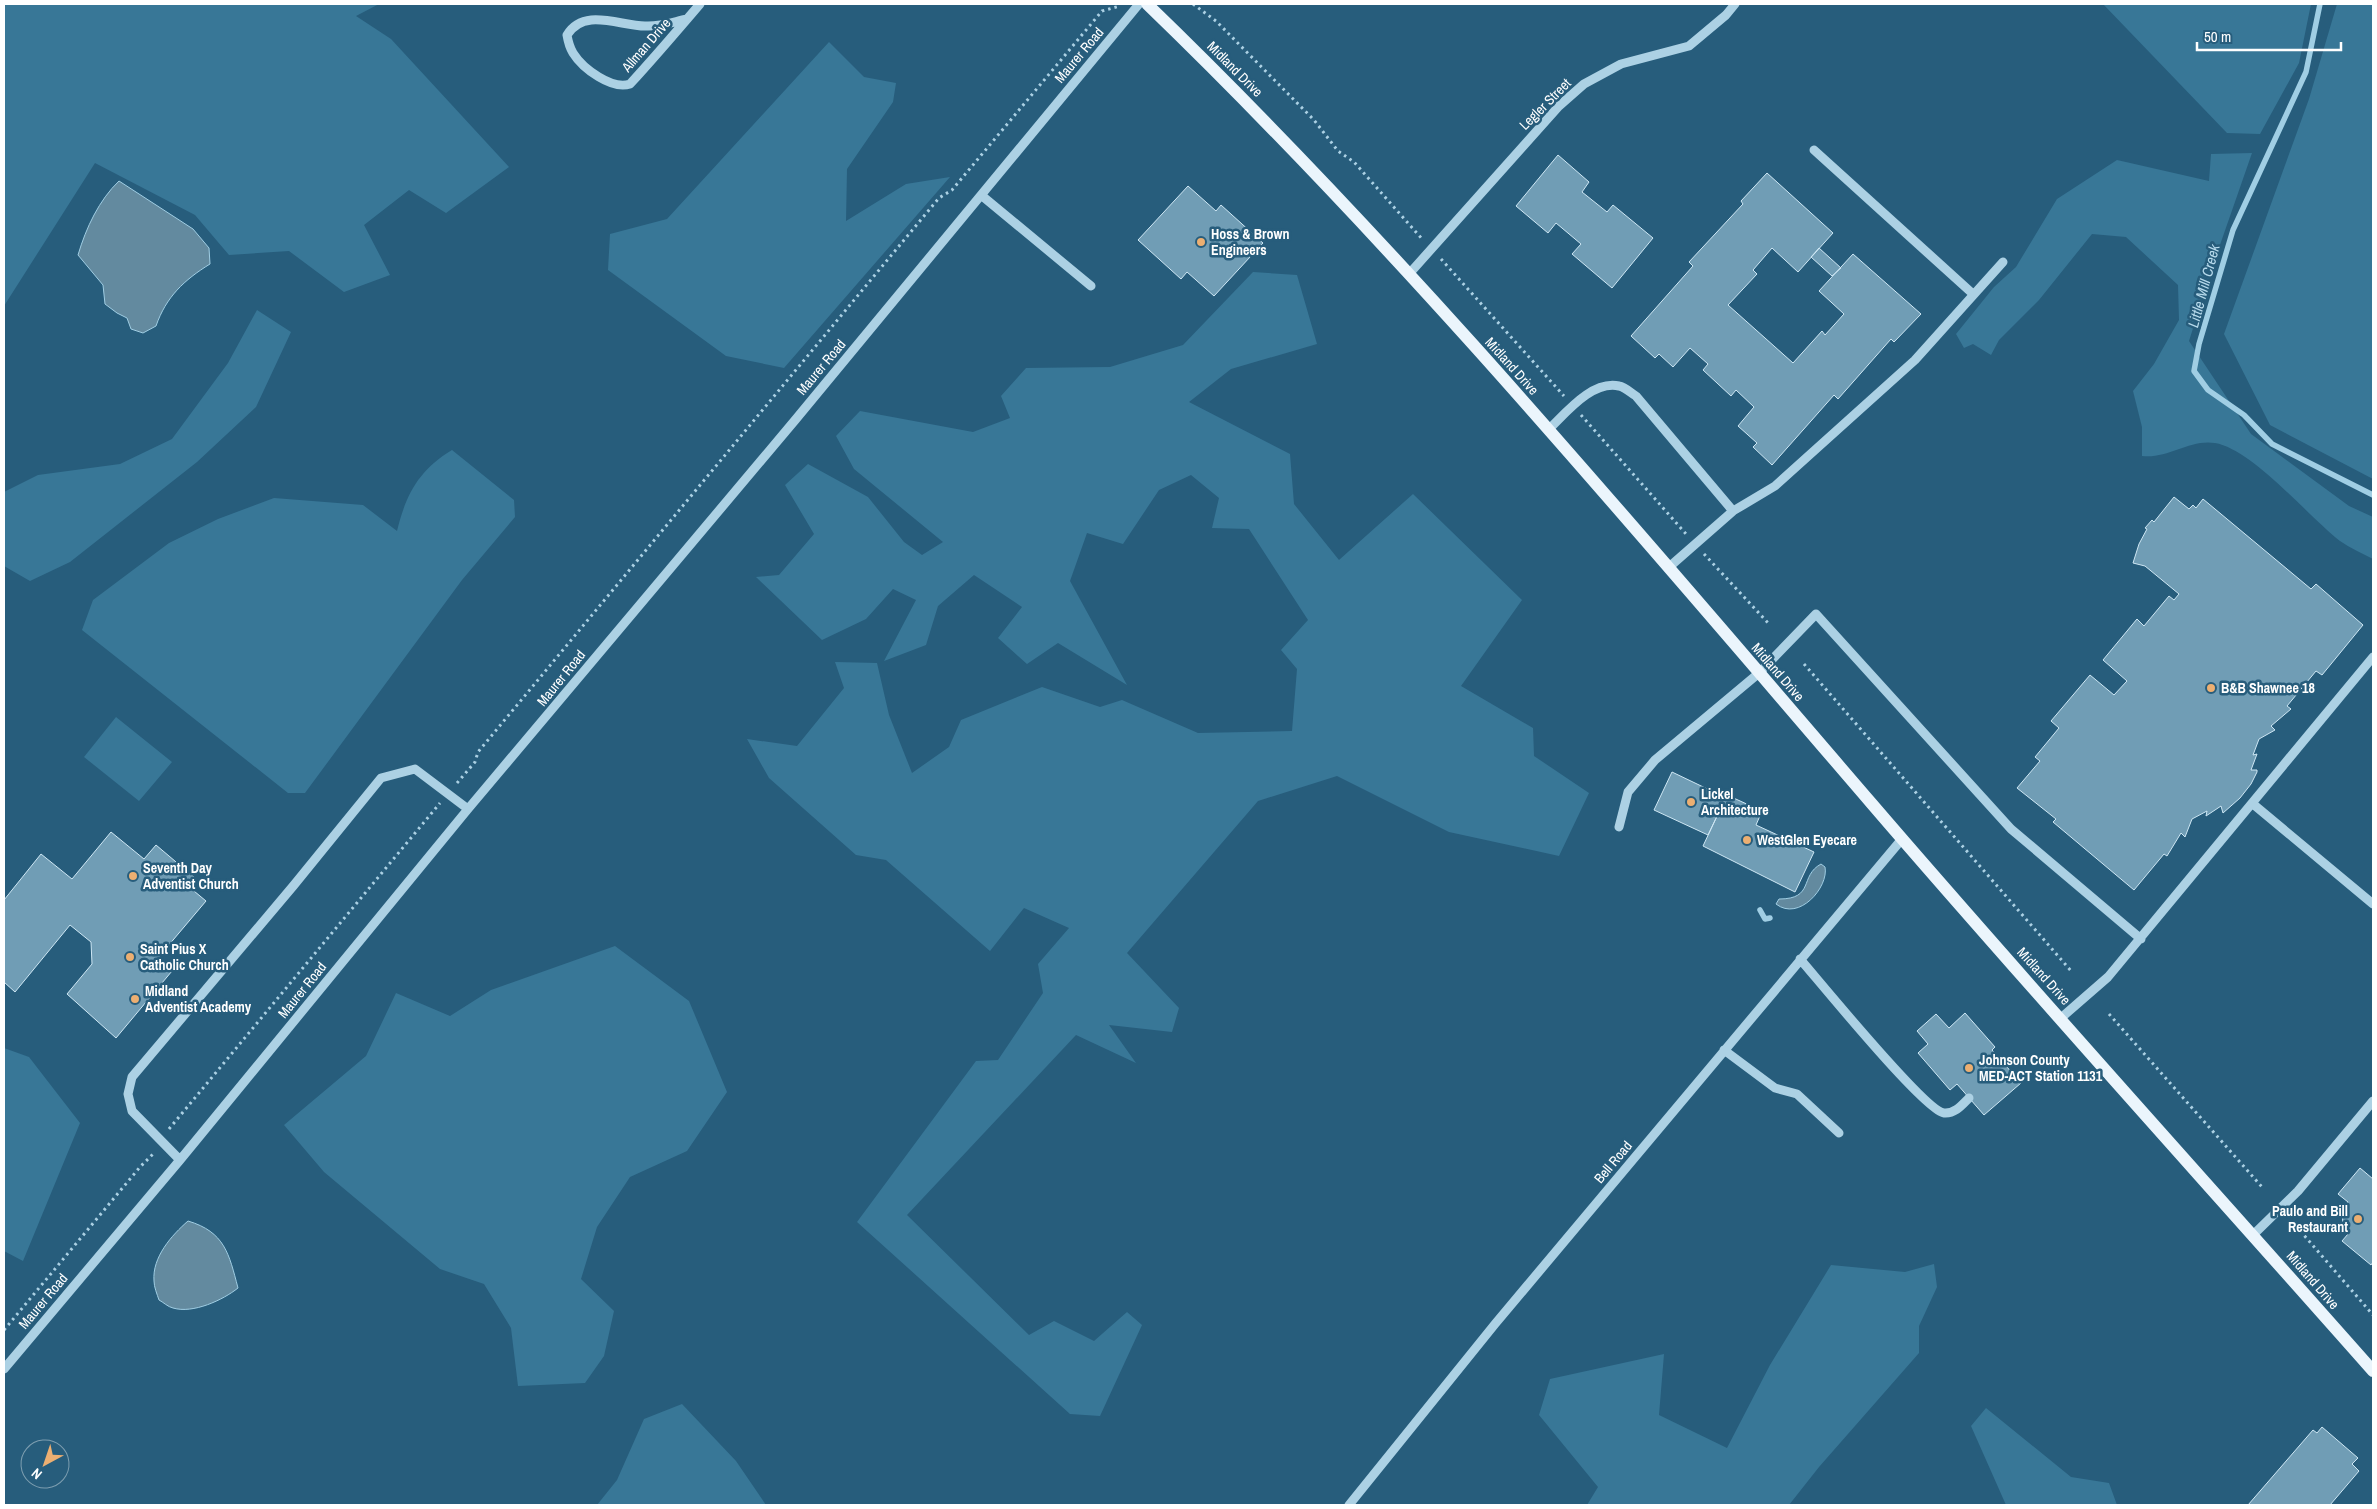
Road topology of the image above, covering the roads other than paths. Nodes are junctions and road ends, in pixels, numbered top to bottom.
1 (700, 4) edge
2 (1139, 4) edge
3 (1147, 4) edge
4 (1735, 4) edge
5 (687, 19) junction
6 (1814, 150) dead end
7 (981, 195) junction
8 (2002, 262) dead end
9 (1409, 274) junction
10 (1091, 286) dead end
11 (1973, 294) junction
12 (1548, 430) junction
13 (1733, 511) junction
14 (1668, 568) junction
15 (2373, 657) edge
16 (1759, 673) junction
17 (2253, 804) junction
18 (468, 809) junction
19 (1619, 827) dead end
20 (1902, 839) junction
21 (2373, 904) edge
22 (2141, 939) junction
23 (1800, 959) junction
24 (2061, 1018) junction
25 (1724, 1050) junction
26 (1970, 1098) dead end
27 (2373, 1101) edge
28 (1839, 1133) dead end
29 (180, 1160) junction
30 (2253, 1235) junction
31 (4, 1369) edge
32 (2373, 1371) edge
33 (1348, 1505) edge

1 - 5 street, Allman Drive
2 - 7 street, Maurer Road
3 - 9 main road, Midland Drive
4 - 9 street, Legler Street
5 - 5 street, Allman Drive
6 - 11 street
7 - 10 street
7 - 18 street, Maurer Road
8 - 11 street
9 - 12 main road, Midland Drive
11 - 13 street
12 - 13 street
12 - 14 main road, Midland Drive
13 - 14 street
14 - 16 main road, Midland Drive
15 - 17 street
16 - 19 street
16 - 20 main road, Midland Drive
16 - 22 street
17 - 21 street
17 - 22 street
18 - 29 street, Maurer Road
18 - 29 street
20 - 23 street, Bell Road
20 - 24 main road, Midland Drive
22 - 24 street
23 - 25 street, Bell Road
23 - 26 street
24 - 30 main road, Midland Drive
25 - 28 street
25 - 33 street, Bell Road
27 - 30 street
29 - 31 street, Maurer Road
30 - 32 main road, Midland Drive

